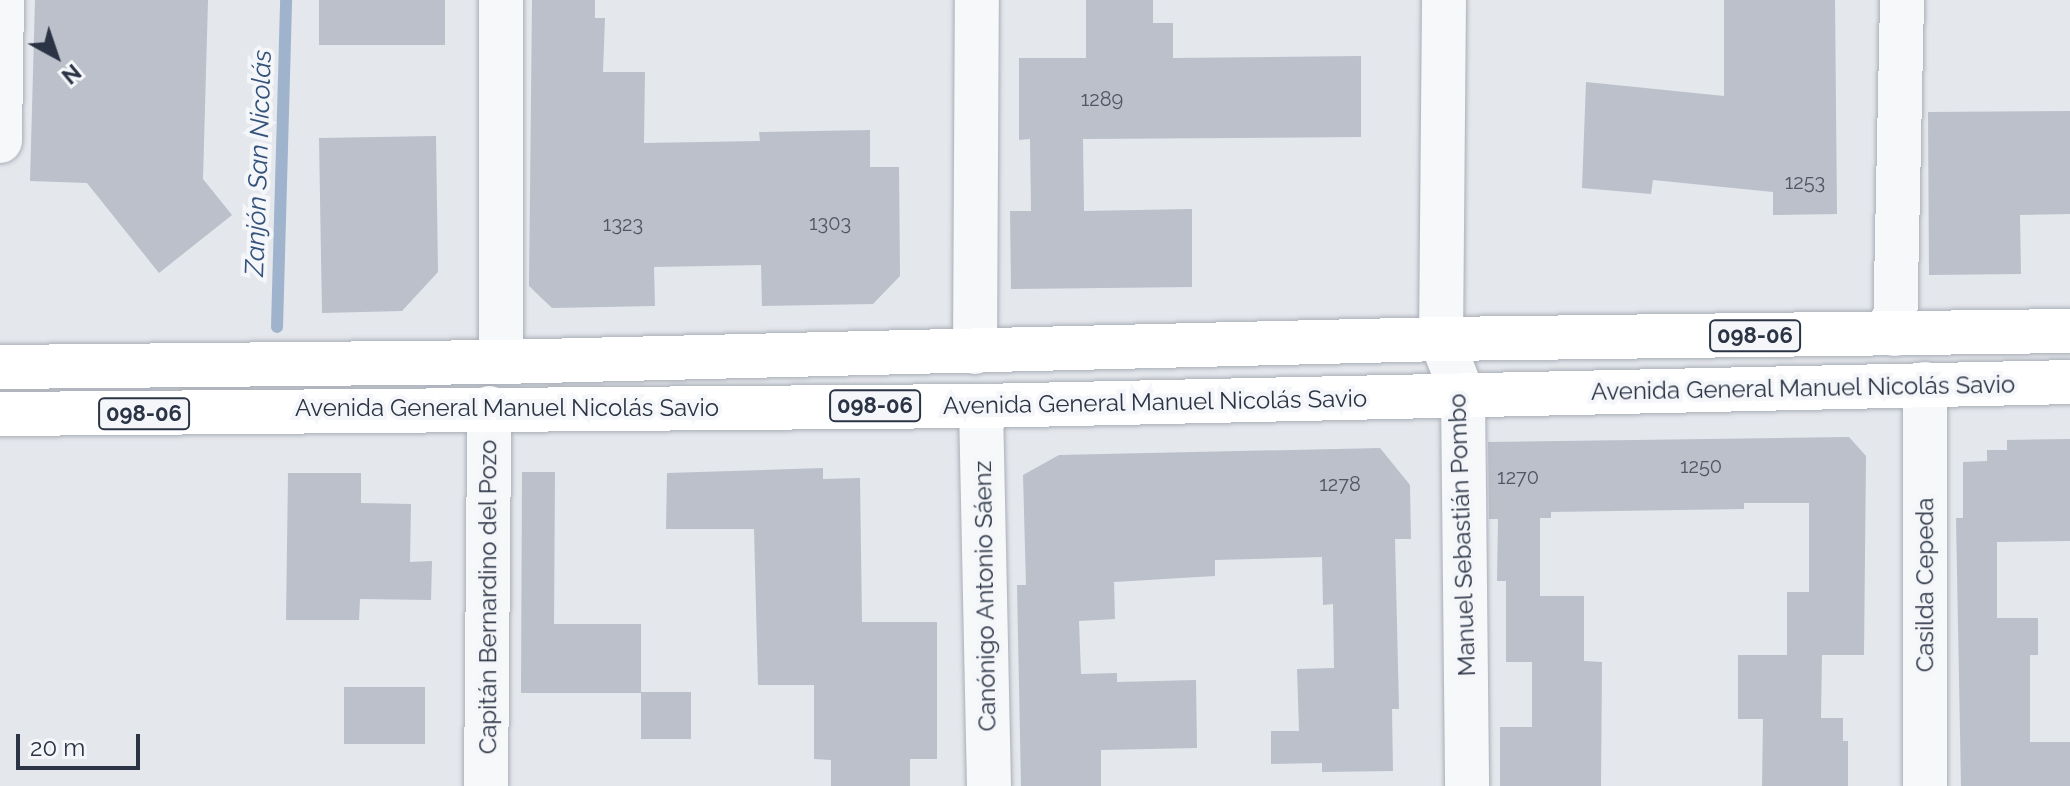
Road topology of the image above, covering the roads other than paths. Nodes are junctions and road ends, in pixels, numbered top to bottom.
1 (2, 0) edge
2 (501, 0) edge
3 (977, 0) edge
4 (1444, 0) edge
5 (1902, 0) edge
6 (0, 141) edge
7 (2070, 331) edge
8 (1895, 334) junction
9 (1441, 339) junction
10 (975, 352) junction
11 (501, 362) junction
12 (0, 367) edge
13 (2070, 382) edge
14 (1925, 384) junction
15 (1463, 395) junction
16 (981, 406) junction
17 (489, 408) junction
18 (0, 414) edge
19 (486, 786) edge
20 (989, 786) edge
21 (1467, 786) edge
22 (1925, 786) edge

1 - 6 street
2 - 11 street
3 - 10 street
4 - 9 street, Manuel Sebastián Pombo
5 - 8 street
7 - 8 main road, Avenida General Manuel Nicolás Savio / 098-06
8 - 9 main road, Avenida General Manuel Nicolás Savio / 098-06
9 - 10 main road, Avenida General Manuel Nicolás Savio / 098-06
9 - 15 street, Manuel Sebastián Pombo
10 - 11 main road, Avenida General Manuel Nicolás Savio / 098-06
11 - 12 main road, Avenida General Manuel Nicolás Savio / 098-06
13 - 14 main road, Avenida General Manuel Nicolás Savio / 098-06
14 - 15 main road, Avenida General Manuel Nicolás Savio / 098-06
14 - 22 street, Casilda Cepeda
15 - 16 main road, Avenida General Manuel Nicolás Savio / 098-06
15 - 21 street, Manuel Sebastián Pombo
16 - 17 main road, Avenida General Manuel Nicolás Savio / 098-06
16 - 20 street, Canónigo Antonio Sáenz
17 - 18 main road, Avenida General Manuel Nicolás Savio / 098-06
17 - 19 street, Capitán Bernardino del Pozo

